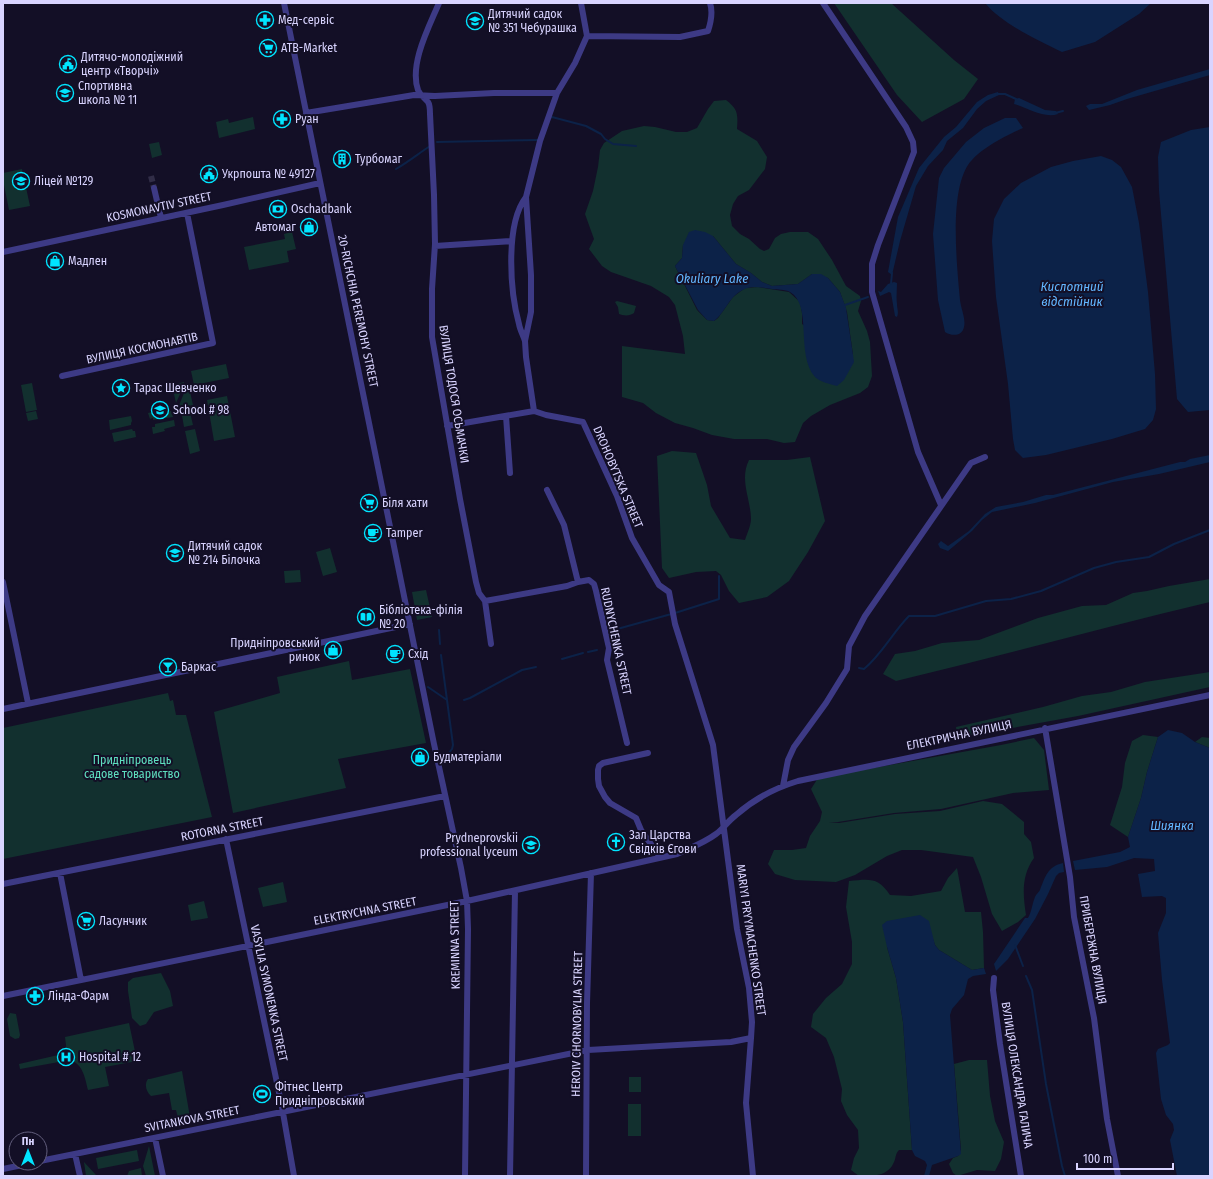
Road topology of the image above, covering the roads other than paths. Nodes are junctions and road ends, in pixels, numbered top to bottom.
1 (284, 3) edge
2 (439, 3) edge
3 (580, 3) edge
4 (710, 3) edge
5 (823, 3) edge
6 (587, 36) junction
7 (557, 93) junction
8 (420, 95) junction
9 (306, 113) junction
10 (320, 183) junction
11 (154, 188) tunnel mouth
12 (526, 197) junction
13 (187, 213) junction
14 (161, 218) junction
15 (512, 240) junction
16 (435, 246) junction
17 (3, 252) edge
18 (525, 341) junction
19 (62, 376) dead end
20 (534, 411) junction
21 (506, 416) junction
22 (447, 426) junction
23 (985, 457) dead end
24 (510, 473) dead end
25 (547, 490) dead end
26 (942, 506) junction
27 (3, 582) edge
28 (578, 582) junction
29 (485, 601) junction
30 (410, 624) junction
31 (491, 644) dead end
32 (1210, 695) edge
33 (28, 703) junction
34 (3, 709) edge
35 (1045, 728) junction
36 (627, 742) dead end
37 (648, 753) dead end
38 (783, 786) junction
39 (445, 796) junction
40 (724, 826) junction
41 (226, 839) junction
42 (660, 857) junction
43 (60, 873) junction
44 (591, 873) junction
45 (3, 884) edge
46 (515, 891) junction
47 (467, 901) junction
48 (248, 946) junction
49 (994, 978) dead end
50 (81, 980) junction
51 (3, 996) edge
52 (751, 1038) junction
53 (588, 1050) junction
54 (512, 1065) junction
55 (466, 1074) junction
56 (283, 1113) junction
57 (156, 1138) junction
58 (75, 1154) junction
59 (48, 1159) edge
60 (80, 1176) edge
61 (163, 1176) edge
62 (294, 1176) edge
63 (465, 1176) edge
64 (510, 1176) edge
65 (586, 1176) edge
66 (753, 1176) edge
67 (1021, 1176) edge
68 (1118, 1176) edge

1 - 9 street, 20-RICHCHIA PEREMOHY STREET
2 - 8 street, ВУЛИЦЯ ТОДОСЯ ОСЬМАЧКИ
3 - 6 street
4 - 6 street
5 - 26 street
6 - 7 street
7 - 8 street
7 - 12 street
8 - 9 street
8 - 16 street, ВУЛИЦЯ ТОДОСЯ ОСЬМАЧКИ
9 - 10 street, 20-RICHCHIA PEREMOHY STREET
10 - 13 street, KOSMONAVTIV STREET
10 - 30 street, 20-RICHCHIA PEREMOHY STREET
11 - 14 street
12 - 15 street
12 - 18 street
13 - 14 street, KOSMONAVTIV STREET
13 - 19 street, ВУЛИЦЯ КОСМОНАВТІВ
14 - 17 street, KOSMONAVTIV STREET
15 - 16 street
15 - 18 street
16 - 22 street, ВУЛИЦЯ ТОДОСЯ ОСЬМАЧКИ
18 - 20 street
20 - 21 street
20 - 40 street, DROHOBYTSKA STREET
21 - 22 street
21 - 24 street
22 - 29 street, ВУЛИЦЯ ТОДОСЯ ОСЬМАЧКИ
23 - 26 street
25 - 28 street
26 - 38 street
27 - 33 street
28 - 29 street
28 - 36 street, RUDNYCHENKA STREET
29 - 31 street, ВУЛИЦЯ ТОДОСЯ ОСЬМАЧКИ
30 - 33 street
30 - 39 street, KREMINNA STREET
32 - 35 street, ЕЛЕКТРИЧНА ВУЛИЦЯ
33 - 34 street
35 - 38 street, ЕЛЕКТРИЧНА ВУЛИЦЯ
35 - 68 street, ПРИБЕРЕЖНА ВУЛИЦЯ
37 - 42 street
38 - 40 street, ЕЛЕКТРИЧНА ВУЛИЦЯ
39 - 41 street, ROTORNA STREET
39 - 47 street, KREMINNA STREET
40 - 42 street, ELEKTRYCHNA STREET
40 - 52 street, MARIYI PRYYMACHENKO STREET
41 - 43 street, ROTORNA STREET
41 - 48 street, VASYLIA SYMONENKA STREET
42 - 44 street, ELEKTRYCHNA STREET
43 - 45 street, ROTORNA STREET
43 - 50 street
44 - 46 street, ELEKTRYCHNA STREET
44 - 53 street, HEROIV CHORNOBYLIA STREET
46 - 47 street, ELEKTRYCHNA STREET
46 - 54 street
47 - 48 street, ELEKTRYCHNA STREET
47 - 55 street, KREMINNA STREET
48 - 50 street, ELEKTRYCHNA STREET
48 - 56 street, VASYLIA SYMONENKA STREET
49 - 67 street, ВУЛИЦЯ ОЛЕКСАНДРА ГАЛИЧА
50 - 51 street, ELEKTRYCHNA STREET
52 - 53 street, SVITANKOVA STREET
52 - 66 street, MARIYI PRYYMACHENKO STREET
53 - 54 street, SVITANKOVA STREET
53 - 65 street, HEROIV CHORNOBYLIA STREET
54 - 55 street, SVITANKOVA STREET
54 - 64 street
55 - 56 street, SVITANKOVA STREET
55 - 63 street, KREMINNA STREET
56 - 57 street, SVITANKOVA STREET
56 - 62 street, VASYLIA SYMONENKA STREET
57 - 58 street, SVITANKOVA STREET
57 - 61 street
58 - 59 street, SVITANKOVA STREET
58 - 60 street

